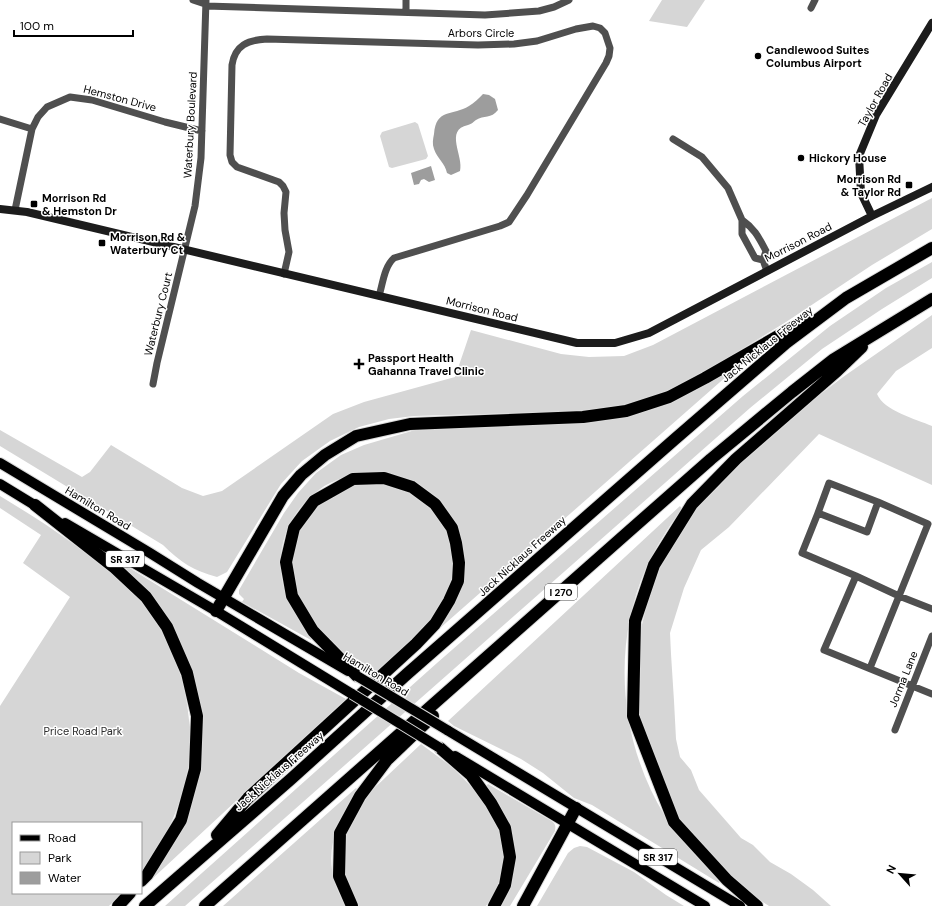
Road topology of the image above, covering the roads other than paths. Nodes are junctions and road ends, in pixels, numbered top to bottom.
1 (193, 0) edge
2 (406, 0) edge
3 (569, 0) edge
4 (815, 0) edge
5 (206, 3) edge
6 (553, 3) edge
7 (811, 8) dead end
8 (406, 12) junction
9 (932, 23) edge
10 (0, 119) edge
11 (32, 129) junction
12 (202, 132) junction
13 (673, 139) dead end
14 (932, 187) edge
15 (0, 209) edge
16 (15, 210) junction
17 (872, 216) junction
18 (742, 220) junction
19 (932, 248) edge
20 (184, 249) junction
21 (763, 260) junction
22 (767, 271) junction
23 (284, 274) junction
24 (379, 296) junction
25 (846, 298) junction
26 (932, 299) edge
27 (878, 332) junction
28 (153, 384) dead end
29 (0, 463) edge
30 (0, 484) edge
31 (878, 502) junction
32 (35, 505) junction
33 (818, 513) junction
34 (856, 576) junction
35 (567, 586) junction
36 (899, 596) junction
37 (223, 597) junction
38 (932, 609) edge
39 (216, 611) junction
40 (932, 636) edge
41 (870, 668) junction
42 (357, 676) junction
43 (912, 686) junction
44 (932, 694) edge
45 (895, 730) dead end
46 (440, 748) junction
47 (576, 808) junction
48 (568, 823) junction
49 (188, 868) junction
50 (142, 881) edge
51 (129, 894) edge
52 (118, 906) edge
53 (145, 906) edge
54 (205, 906) edge
55 (352, 906) edge
56 (494, 906) edge
57 (523, 906) edge
58 (705, 906) edge
59 (740, 906) edge
60 (756, 906) edge

1 - 5 street
2 - 8 street
3 - 6 street
4 - 7 street
5 - 8 street
5 - 12 street, Waterbury Boulevard
6 - 8 street
9 - 17 main road, Taylor Road
10 - 11 street
11 - 12 street, Hemston Drive
11 - 16 street, Hemston Drive
12 - 20 street, Waterbury Boulevard
13 - 18 street
14 - 17 main road, Morrison Road
15 - 16 main road, Morrison Road
16 - 20 main road, Morrison Road
17 - 22 main road, Morrison Road
18 - 21 street
18 - 21 street
19 - 25 highway, Jack Nicklaus Freeway
20 - 23 main road, Morrison Road
20 - 28 street, Waterbury Court
21 - 22 street
22 - 24 main road, Morrison Road
23 - 24 main road, Morrison Road
23 - 24 street, Arbors Circle
25 - 37 highway
25 - 49 highway, Jack Nicklaus Freeway
26 - 27 highway, I 270
27 - 35 highway, I 270
27 - 60 highway
29 - 37 main road, Hamilton Road / SR 317
30 - 32 main road, SR 317
31 - 33 street
31 - 33 street
31 - 36 street
32 - 39 main road, SR 317
32 - 50 highway
33 - 34 street
34 - 36 street
34 - 41 street
35 - 54 highway, I 270
35 - 55 highway
36 - 38 street
36 - 41 street
37 - 39 highway
37 - 42 main road, Hamilton Road / SR 317
39 - 46 main road, SR 317, bridge
40 - 43 street, Jorma Lane
41 - 43 street
42 - 47 main road, Hamilton Road / SR 317, bridge
42 - 49 highway
43 - 44 street
43 - 45 street, Jorma Lane
46 - 48 main road, SR 317
46 - 56 highway
47 - 48 highway
47 - 59 main road, Hamilton Road / SR 317
48 - 57 highway
48 - 58 main road, SR 317
49 - 53 highway, Jack Nicklaus Freeway
51 - 52 highway

